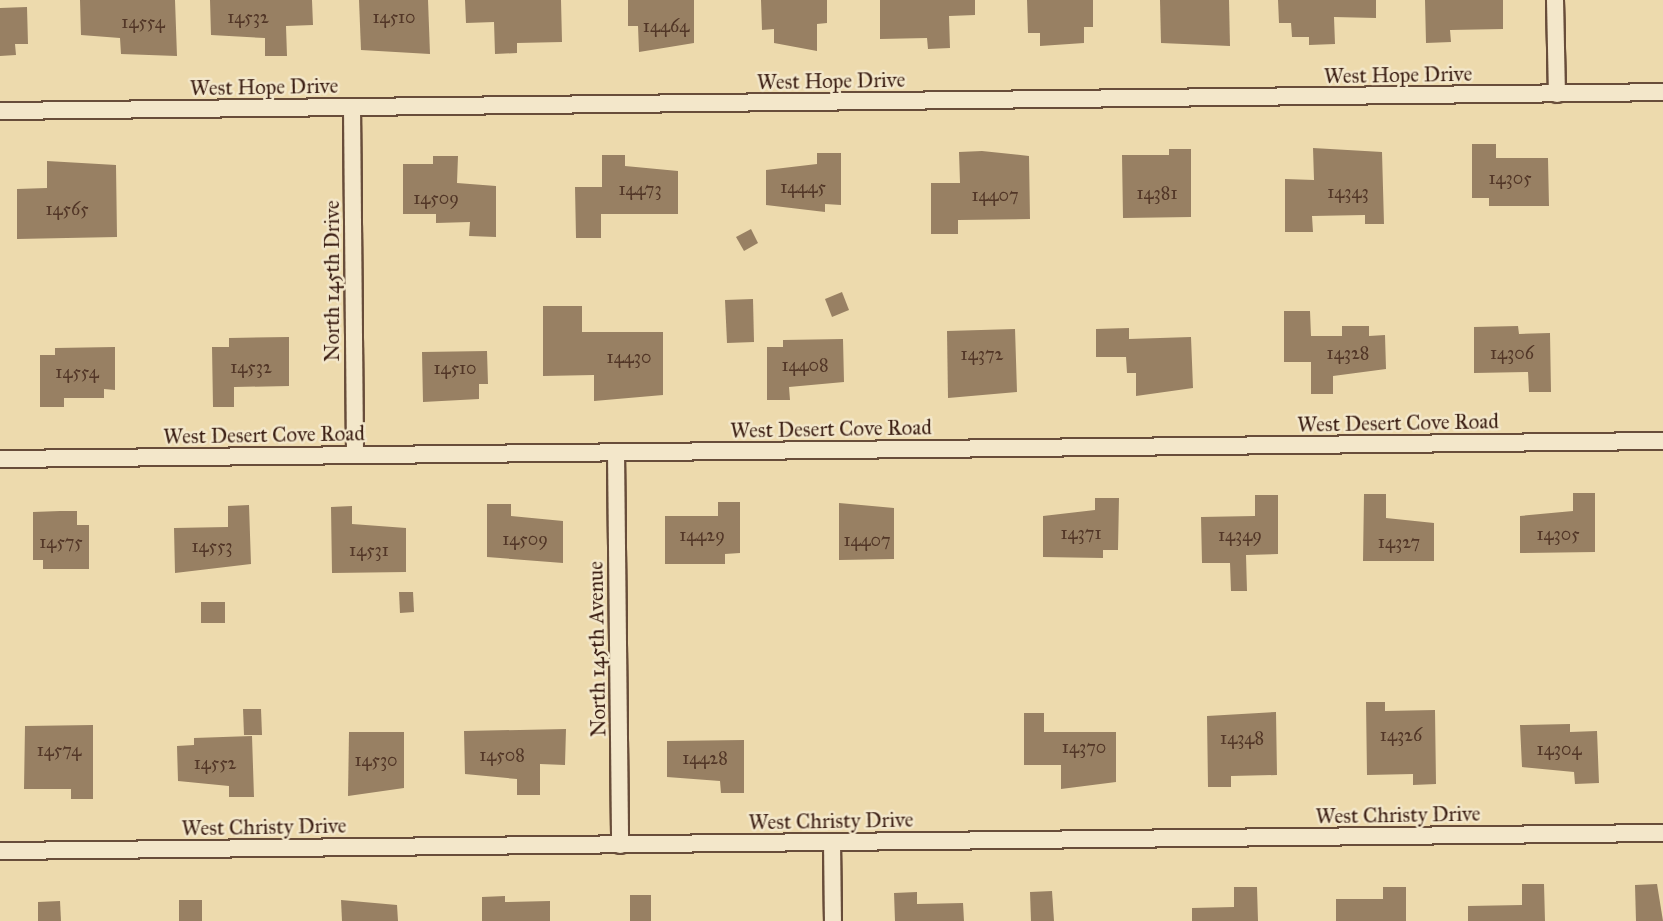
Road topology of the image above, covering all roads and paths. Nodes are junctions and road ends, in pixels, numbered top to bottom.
1 (1555, 0) edge
2 (1663, 92) edge
3 (1557, 94) junction
4 (352, 107) junction
5 (0, 111) edge
6 (1663, 441) edge
7 (616, 452) junction
8 (355, 454) junction
9 (0, 459) edge
10 (1663, 833) edge
11 (832, 842) junction
12 (620, 845) junction
13 (0, 851) edge
14 (833, 921) edge

1 - 3 street
2 - 3 street, West Hope Drive
3 - 4 street, West Hope Drive
4 - 5 street, West Hope Drive
4 - 8 street, North 145th Drive
6 - 7 street, West Desert Cove Road
7 - 8 street, West Desert Cove Road
7 - 12 street, North 145th Avenue
8 - 9 street, West Desert Cove Road
10 - 11 street, West Christy Drive
11 - 12 street, West Christy Drive
11 - 14 street
12 - 13 street, West Christy Drive

